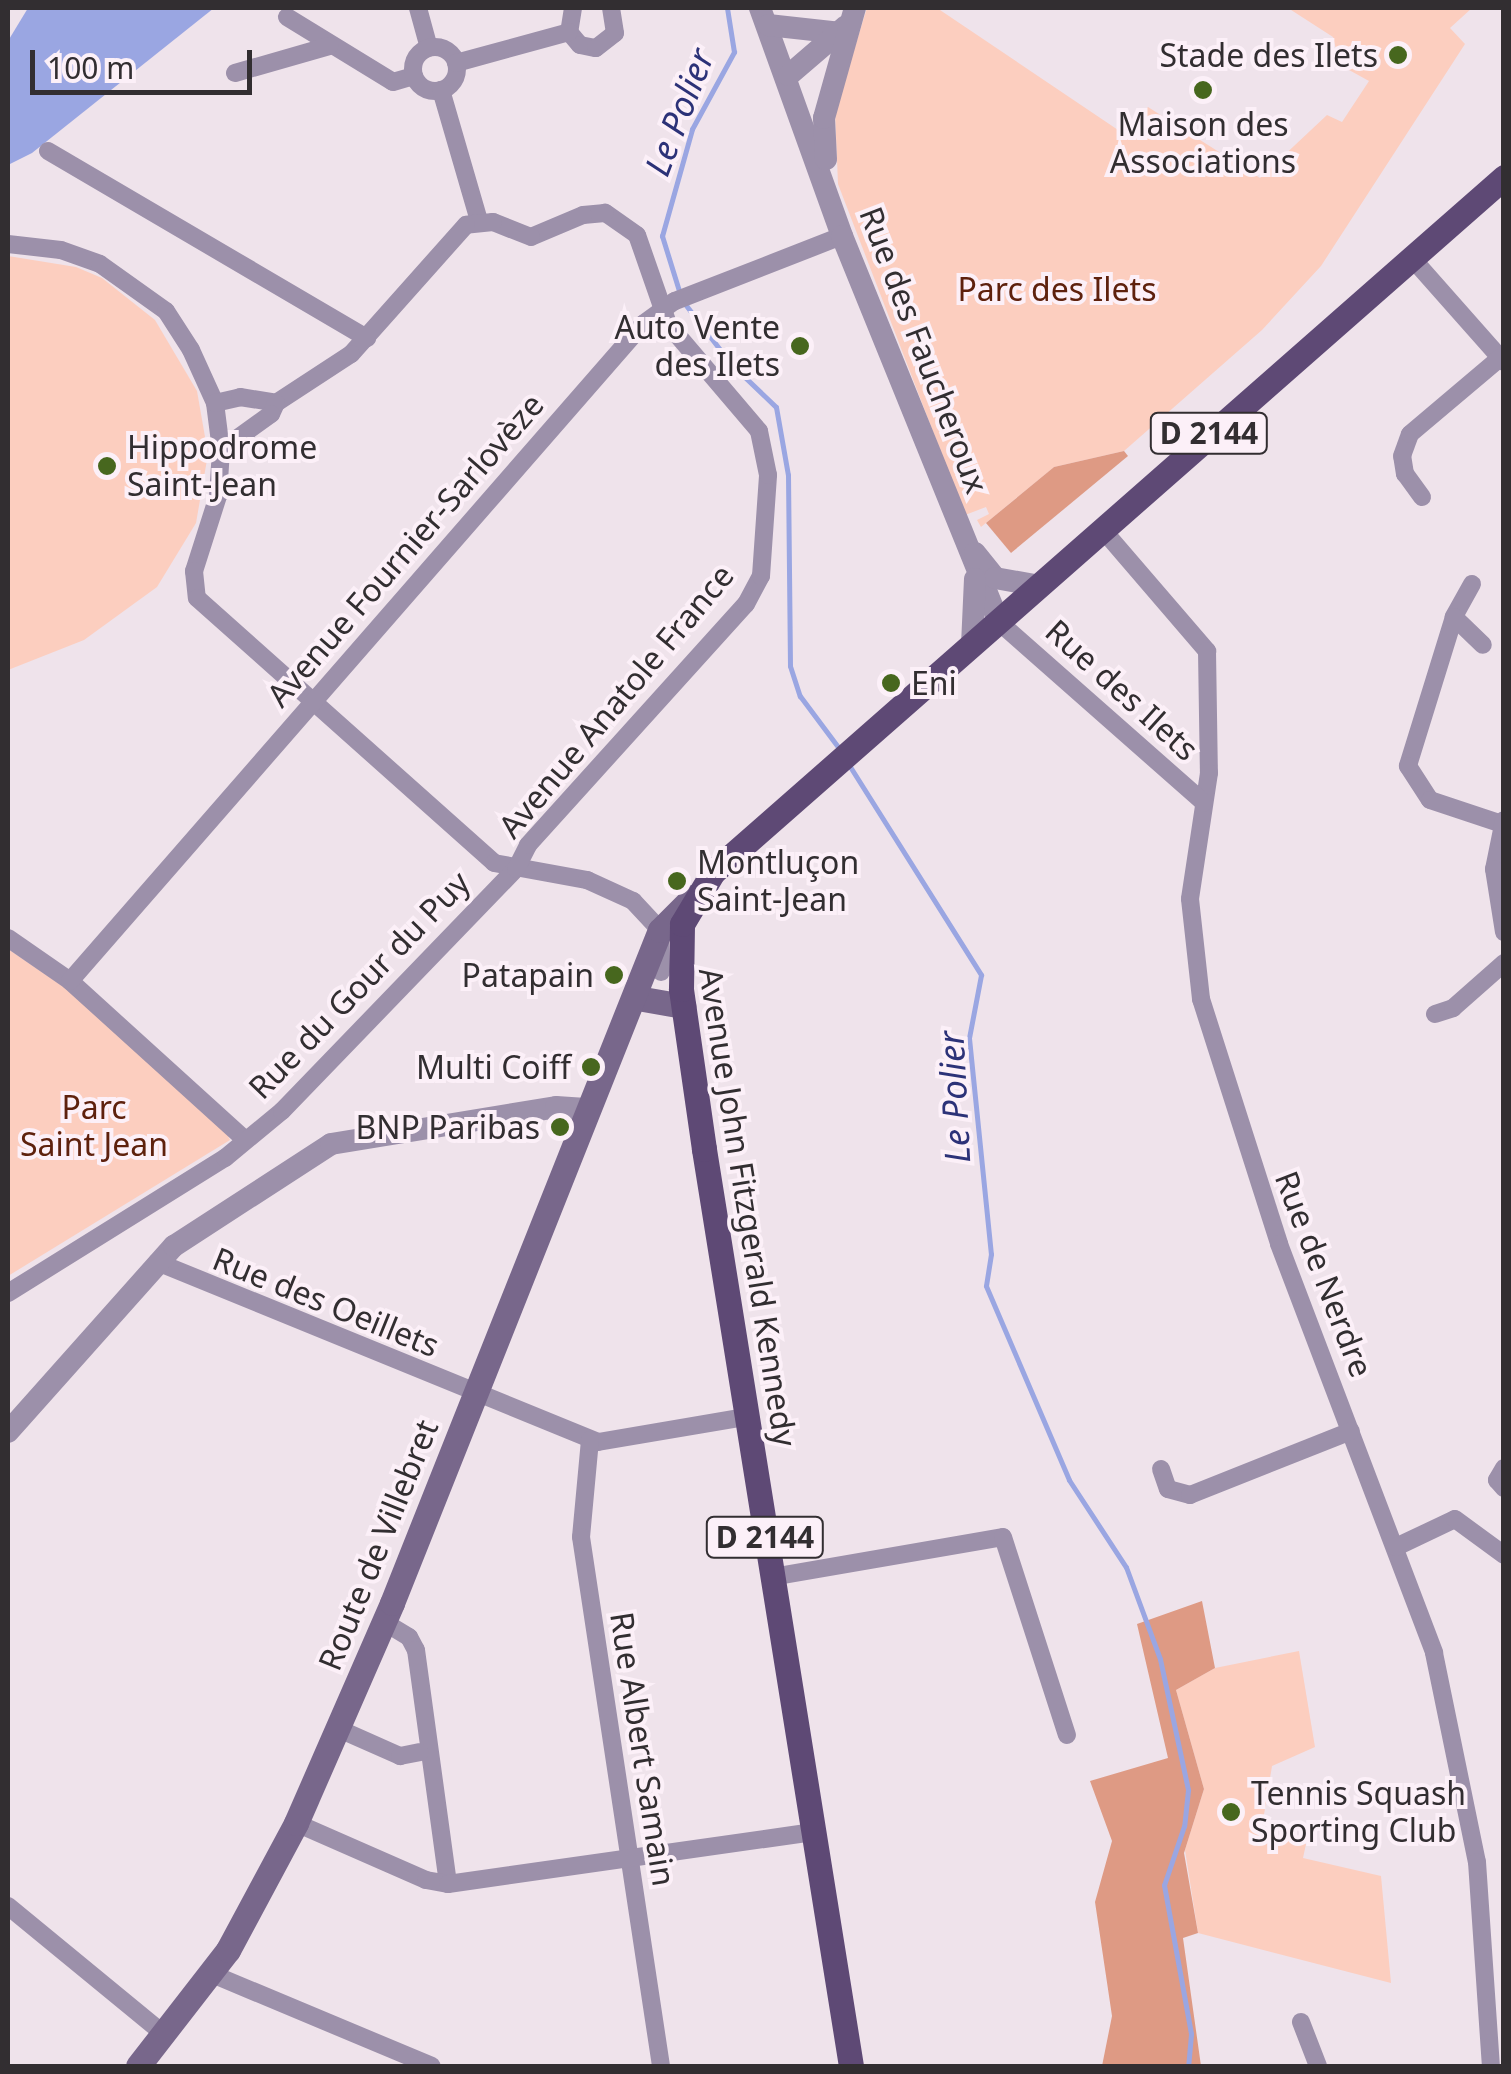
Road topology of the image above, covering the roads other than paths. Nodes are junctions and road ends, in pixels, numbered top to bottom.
1 (418, 8) edge
2 (573, 8) edge
3 (612, 8) edge
4 (764, 16) edge
5 (287, 18) dead end
6 (849, 20) edge
7 (569, 32) junction
8 (329, 46) junction
9 (430, 48) junction
10 (456, 63) junction
11 (838, 70) junction
12 (236, 73) dead end
13 (414, 76) junction
14 (792, 84) junction
15 (441, 90) junction
16 (48, 151) dead end
17 (1504, 177) edge
18 (827, 188) junction
19 (479, 221) junction
20 (842, 236) junction
21 (8, 244) edge
22 (1411, 257) junction
23 (667, 305) junction
24 (367, 338) junction
25 (1502, 360) edge
26 (204, 375) junction
27 (240, 397) junction
28 (215, 403) junction
29 (276, 403) junction
30 (221, 450) junction
31 (1422, 497) dead end
32 (1102, 530) junction
33 (985, 577) junction
34 (1472, 584) dead end
35 (1040, 586) junction
36 (1454, 617) junction
37 (999, 622) junction
38 (1483, 644) dead end
39 (972, 645) junction
40 (313, 701) junction
41 (1204, 804) junction
42 (1503, 822) edge
43 (516, 869) junction
44 (1504, 932) edge
45 (8, 938) edge
46 (668, 940) junction
47 (1504, 963) edge
48 (70, 981) junction
49 (643, 999) junction
50 (683, 1006) junction
51 (1435, 1014) dead end
52 (626, 1020) junction
53 (586, 1109) junction
54 (243, 1138) junction
55 (157, 1262) junction
56 (8, 1292) edge
57 (474, 1393) junction
58 (746, 1417) junction
59 (1352, 1431) junction
60 (8, 1432) edge
61 (590, 1440) junction
62 (1161, 1468) dead end
63 (1504, 1468) edge
64 (1504, 1488) edge
65 (1396, 1547) junction
66 (1504, 1555) edge
67 (772, 1577) junction
68 (384, 1622) junction
69 (338, 1729) junction
70 (1067, 1735) dead end
71 (420, 1752) dead end
72 (296, 1823) junction
73 (813, 1832) junction
74 (629, 1858) junction
75 (448, 1884) junction
76 (8, 1906) edge
77 (212, 1974) junction
78 (1301, 2022) dead end
79 (165, 2035) junction
80 (138, 2066) edge
81 (432, 2066) edge
82 (661, 2066) edge
83 (851, 2066) edge
84 (1318, 2066) edge
85 (1492, 2066) edge

1 - 9 street
2 - 7 street
3 - 7 street
4 - 6 street
4 - 14 street, Rue des Faucheroux
5 - 8 street
6 - 11 street, Rue des Faucheroux
6 - 14 street
7 - 10 street
8 - 12 street
8 - 13 street
9 - 10 street
9 - 13 street
10 - 15 street
11 - 14 street
11 - 18 street, Rue des Faucheroux
13 - 15 street
14 - 18 street, Rue des Faucheroux
15 - 19 street
16 - 24 street
17 - 22 main road, Avenue John Fitzgerald Kennedy / D 2144
18 - 20 street, Rue des Faucheroux
19 - 23 street
19 - 24 street
20 - 23 street, Avenue Fournier-Sarlovèze
20 - 33 street, Rue des Faucheroux
21 - 26 street
22 - 25 street
22 - 32 main road, Avenue John Fitzgerald Kennedy / D 2144
23 - 40 street, Avenue Fournier-Sarlovèze
23 - 43 street, Avenue Anatole France
24 - 29 street
25 - 31 street
26 - 27 street
26 - 28 street
27 - 28 street
27 - 29 street
28 - 30 street
29 - 30 street
30 - 40 street
32 - 35 main road, Avenue John Fitzgerald Kennedy / D 2144
32 - 41 street, Rue de Nerdre
33 - 35 street
33 - 37 street
33 - 39 street
34 - 36 street
35 - 37 main road, Avenue John Fitzgerald Kennedy / D 2144
36 - 38 street
36 - 42 street
37 - 39 main road, Avenue John Fitzgerald Kennedy / D 2144
37 - 41 street, Rue des Ilets
39 - 46 main road, Avenue John Fitzgerald Kennedy / D 2144
40 - 43 street
40 - 48 street, Avenue Fournier-Sarlovèze
41 - 59 street, Rue de Nerdre
42 - 44 street
43 - 46 street, Rue du Gour du Puy
43 - 54 street, Rue du Gour du Puy
45 - 48 street
46 - 49 main road
46 - 50 main road, Avenue John Fitzgerald Kennedy / D 2144
46 - 52 main road
47 - 51 street
48 - 54 street
49 - 50 main road
49 - 52 main road
50 - 58 main road, Avenue John Fitzgerald Kennedy / D 2144
52 - 53 main road, Route de Villebret
53 - 55 street
53 - 57 main road, Route de Villebret
54 - 56 street, Rue du Gour du Puy
55 - 57 street, Rue des Oeillets
55 - 60 street
57 - 61 street, Rue des Oeillets
57 - 68 main road, Route de Villebret
58 - 61 street
58 - 67 main road, Avenue John Fitzgerald Kennedy / D 2144
59 - 62 street
59 - 65 street, Rue de Nerdre
61 - 74 street, Rue Albert Samain
63 - 64 street
65 - 66 street
65 - 85 street, Rue de Nerdre
67 - 70 street
67 - 73 main road, Avenue John Fitzgerald Kennedy / D 2144
68 - 69 main road, Route de Villebret
68 - 75 street
69 - 71 street
69 - 72 main road, Route de Villebret
72 - 75 street
72 - 77 main road, Route de Villebret
73 - 74 street
73 - 83 main road, Avenue John Fitzgerald Kennedy / D 2144
74 - 75 street
74 - 82 street, Rue Albert Samain
76 - 79 street
77 - 79 main road, Route de Villebret
77 - 81 street
78 - 84 street
79 - 80 main road, Route de Villebret

